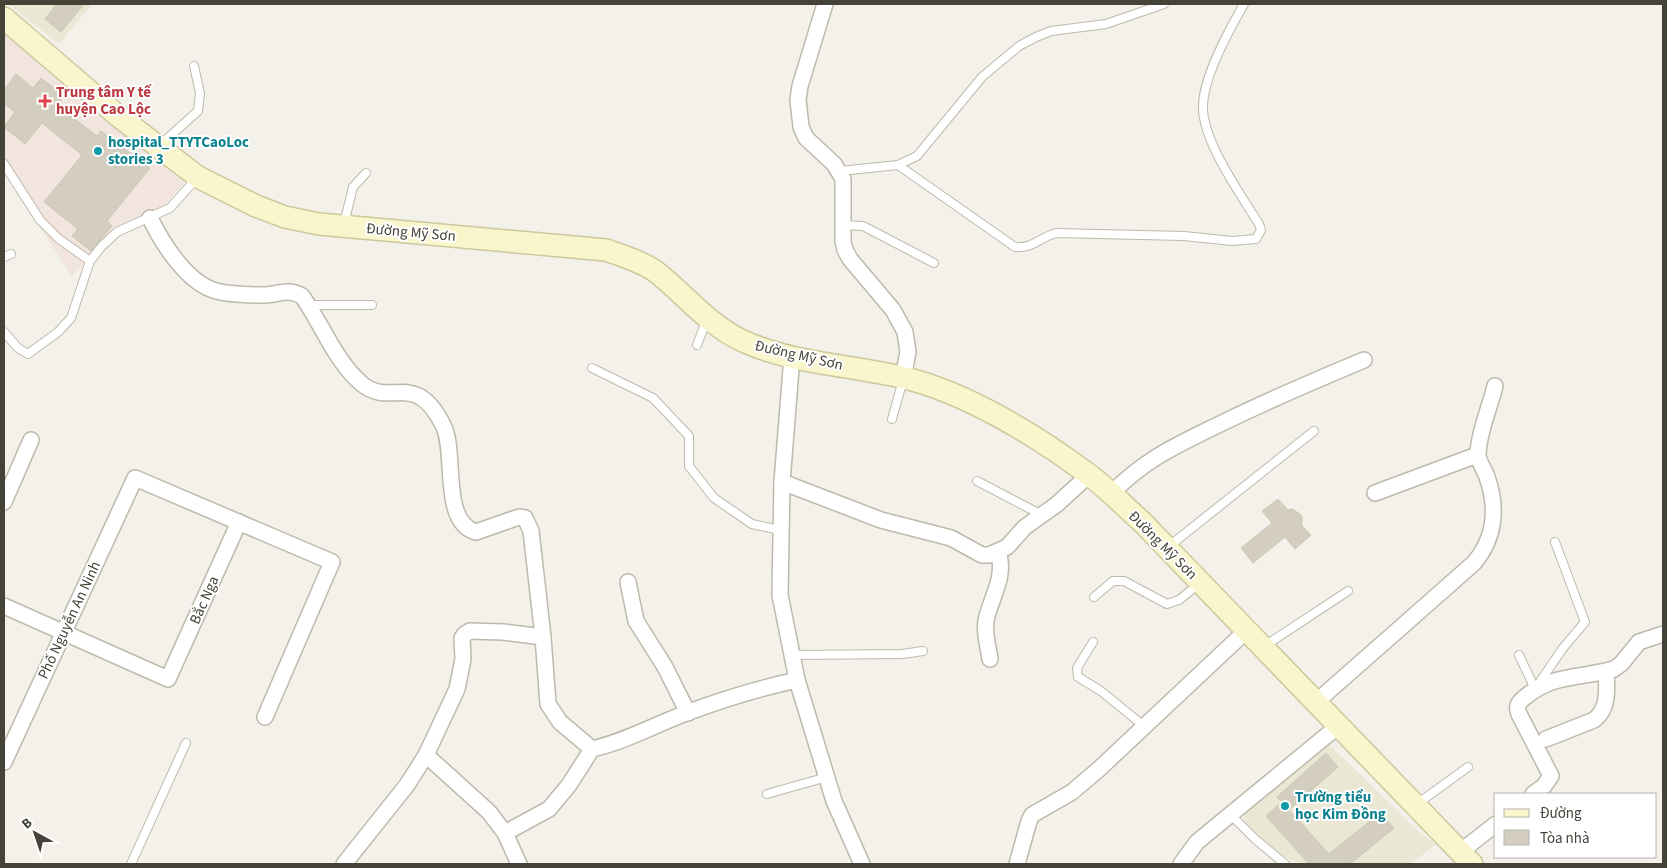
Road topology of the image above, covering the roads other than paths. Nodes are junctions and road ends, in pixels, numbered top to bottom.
1 (825, 4) edge
2 (1164, 4) edge
3 (1244, 4) edge
4 (4, 18) edge
5 (194, 66) dead end
6 (158, 147) junction
7 (4, 164) edge
8 (898, 165) junction
9 (840, 171) junction
10 (366, 173) dead end
11 (198, 177) junction
12 (150, 218) junction
13 (843, 225) junction
14 (343, 226) junction
15 (90, 262) junction
16 (934, 263) dead end
17 (308, 305) junction
18 (372, 305) dead end
19 (708, 319) junction
20 (4, 332) edge
21 (697, 345) dead end
22 (792, 356) junction
23 (1364, 360) dead end
24 (592, 368) dead end
25 (903, 378) junction
26 (1496, 386) dead end
27 (892, 419) dead end
28 (1314, 431) dead end
29 (31, 440) dead end
30 (1477, 455) junction
31 (1089, 475) junction
32 (977, 481) dead end
33 (782, 482) junction
34 (1375, 493) dead end
35 (1111, 494) junction
36 (4, 502) edge
37 (1042, 515) junction
38 (239, 522) junction
39 (780, 530) junction
40 (1555, 542) dead end
41 (1168, 547) junction
42 (998, 552) junction
43 (628, 582) dead end
44 (1201, 582) junction
45 (1348, 591) dead end
46 (1094, 597) dead end
47 (4, 606) edge
48 (1246, 631) junction
49 (62, 633) junction
50 (1663, 634) edge
51 (543, 637) junction
52 (1093, 642) dead end
53 (1262, 648) junction
54 (923, 650) dead end
55 (793, 654) junction
56 (1519, 655) dead end
57 (990, 659) dead end
58 (1606, 672) junction
59 (796, 680) junction
60 (1535, 688) junction
61 (1315, 703) junction
62 (688, 713) junction
63 (265, 717) dead end
64 (1145, 727) junction
65 (1337, 727) junction
66 (1546, 739) dead end
67 (186, 743) dead end
68 (592, 749) junction
69 (426, 755) junction
70 (4, 762) edge
71 (1468, 768) dead end
72 (827, 777) junction
73 (1534, 793) edge
74 (768, 794) dead end
75 (1415, 805) junction
76 (1232, 815) junction
77 (1494, 826) edge
78 (505, 833) junction
79 (1466, 858) edge
80 (131, 864) edge
81 (344, 864) edge
82 (519, 864) edge
83 (862, 864) edge
84 (1017, 864) edge
85 (1181, 864) edge
86 (1285, 864) edge

1 - 9 street
2 - 8 lane
3 - 8 lane
4 - 6 street, Đường Mỹ Sơn
5 - 6 lane
6 - 11 street, Đường Mỹ Sơn
7 - 15 lane
8 - 9 lane
9 - 13 street
10 - 14 lane
11 - 12 lane
11 - 14 street, Đường Mỹ Sơn
12 - 15 lane
12 - 17 street
13 - 16 lane
13 - 25 street
14 - 19 street, Đường Mỹ Sơn
15 - 20 lane
17 - 18 lane
17 - 51 street
19 - 21 lane
19 - 22 street, Đường Mỹ Sơn
22 - 25 street, Đường Mỹ Sơn
22 - 33 street
23 - 35 street
24 - 39 lane
25 - 27 lane
25 - 31 street, Đường Mỹ Sơn
26 - 30 street
28 - 41 lane
29 - 36 street
30 - 34 street
30 - 61 street
31 - 35 street, Đường Mỹ Sơn
31 - 37 street
32 - 37 lane
33 - 39 street
33 - 42 street
35 - 41 street, Đường Mỹ Sơn
37 - 42 street
38 - 49 street, Phố Nguyễn An Ninh
38 - 49 street, Bắc Nga
38 - 63 street
39 - 55 street
40 - 60 lane
41 - 44 street, Đường Mỹ Sơn
42 - 57 street
43 - 62 street
44 - 46 lane
44 - 48 street, Đường Mỹ Sơn
45 - 53 lane
47 - 49 street
48 - 53 street, Đường Mỹ Sơn
48 - 64 street
49 - 70 street, Phố Nguyễn An Ninh
50 - 58 street
51 - 68 street
51 - 69 street
52 - 64 lane
53 - 61 street, Đường Mỹ Sơn
54 - 55 lane
55 - 59 street
56 - 60 lane
58 - 60 street
58 - 66 street
59 - 62 street
59 - 72 street
60 - 73 street
61 - 65 street, Đường Mỹ Sơn
62 - 68 street
64 - 84 street
65 - 75 street, Đường Mỹ Sơn
65 - 76 street
67 - 80 lane
68 - 78 street
69 - 78 street
69 - 81 street
71 - 75 lane
72 - 74 lane
72 - 83 street
75 - 79 street, Đường Mỹ Sơn
76 - 85 street
76 - 86 lane
77 - 79 street
78 - 82 street

